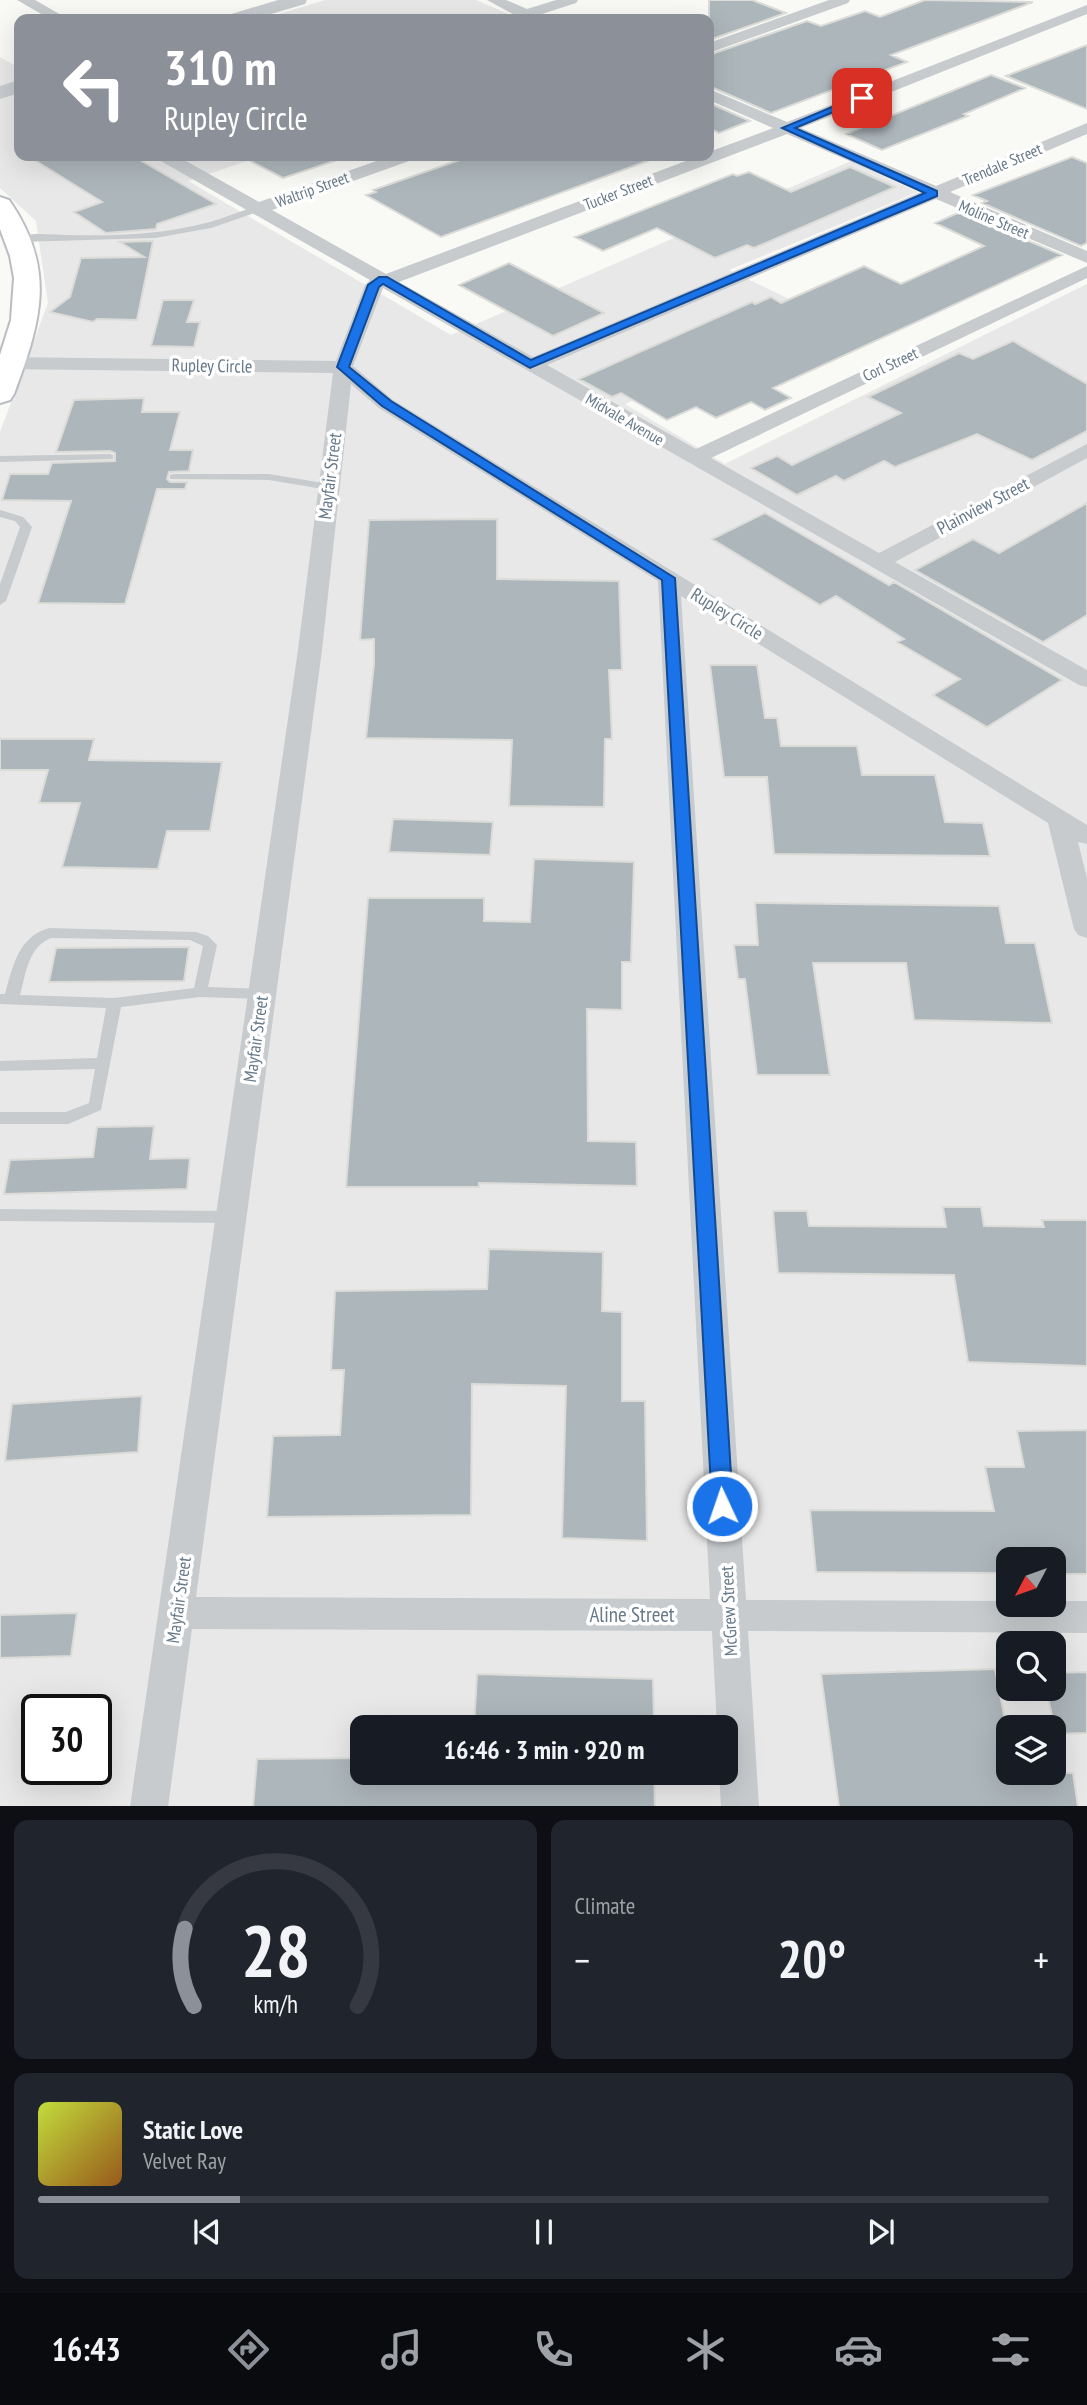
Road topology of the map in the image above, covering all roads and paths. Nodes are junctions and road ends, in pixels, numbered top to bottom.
1 (24, 0) edge
2 (298, 0) edge
3 (494, 0) edge
4 (571, 0) edge
5 (843, 0) edge
6 (1087, 9) edge
7 (51, 14) edge
8 (252, 14) edge
9 (518, 14) edge
10 (535, 14) edge
11 (714, 46) edge
12 (714, 96) edge
13 (787, 128) junction
14 (1087, 128) edge
15 (714, 156) edge
16 (174, 161) edge
17 (392, 161) edge
18 (701, 161) edge
19 (934, 194) junction
20 (0, 205) edge
21 (257, 209) junction
22 (12, 235) edge
23 (1087, 258) edge
24 (1087, 271) edge
25 (383, 280) junction
26 (6, 363) edge
27 (530, 365) junction
28 (343, 367) junction
29 (0, 394) edge
30 (1087, 450) edge
31 (108, 457) dead end
32 (694, 458) junction
33 (0, 459) edge
34 (174, 477) dead end
35 (329, 487) junction
36 (0, 513) edge
37 (879, 562) junction
38 (669, 578) junction
39 (0, 601) edge
40 (1087, 680) edge
41 (1059, 818) junction
42 (1087, 836) edge
43 (1087, 929) edge
44 (200, 992) junction
45 (262, 994) junction
46 (5, 999) edge
47 (114, 1003) junction
48 (104, 1063) junction
49 (0, 1066) edge
50 (0, 1118) edge
51 (0, 1215) edge
52 (232, 1217) junction
53 (177, 1613) junction
54 (729, 1616) junction
55 (1087, 1617) edge
56 (149, 1806) edge
57 (740, 1806) edge

1 - 7 street
2 - 8 street
3 - 9 street
4 - 10 street
5 - 11 street
6 - 13 street, Tucker Street
12 - 13 street, Moline Street
13 - 15 street, Tucker Street
13 - 19 street, Moline Street
14 - 19 street, Trendale Street
16 - 21 street, Midvale Avenue
17 - 21 street, Waltrip Street
18 - 25 street, Tucker Street
19 - 23 street, Moline Street
19 - 27 street, Trendale Street
20 - 22 main road
21 - 22 lane
21 - 25 street, Midvale Avenue
22 - 26 main road
24 - 32 street, Corl Street
25 - 27 street, Midvale Avenue
25 - 28 street, Mayfair Street
26 - 28 street, Rupley Circle
26 - 29 main road
27 - 32 street, Midvale Avenue
28 - 35 street, Mayfair Street
28 - 38 street, Rupley Circle
30 - 37 street, Plainview Street
31 - 33 lane
32 - 37 street, Midvale Avenue
34 - 35 lane
35 - 45 street, Mayfair Street
36 - 39 lane
37 - 40 street, Midvale Avenue
38 - 41 street, Rupley Circle
38 - 54 street, McGrew Street
41 - 42 street, Rupley Circle
41 - 43 street
44 - 45 lane
44 - 46 lane
44 - 47 lane
45 - 52 street, Mayfair Street
46 - 47 lane
47 - 48 lane
48 - 49 lane
48 - 50 lane
51 - 52 lane
52 - 53 street, Mayfair Street
53 - 54 street, Aline Street
53 - 56 street, Mayfair Street
54 - 55 street, Aline Street
54 - 57 street, McGrew Street

